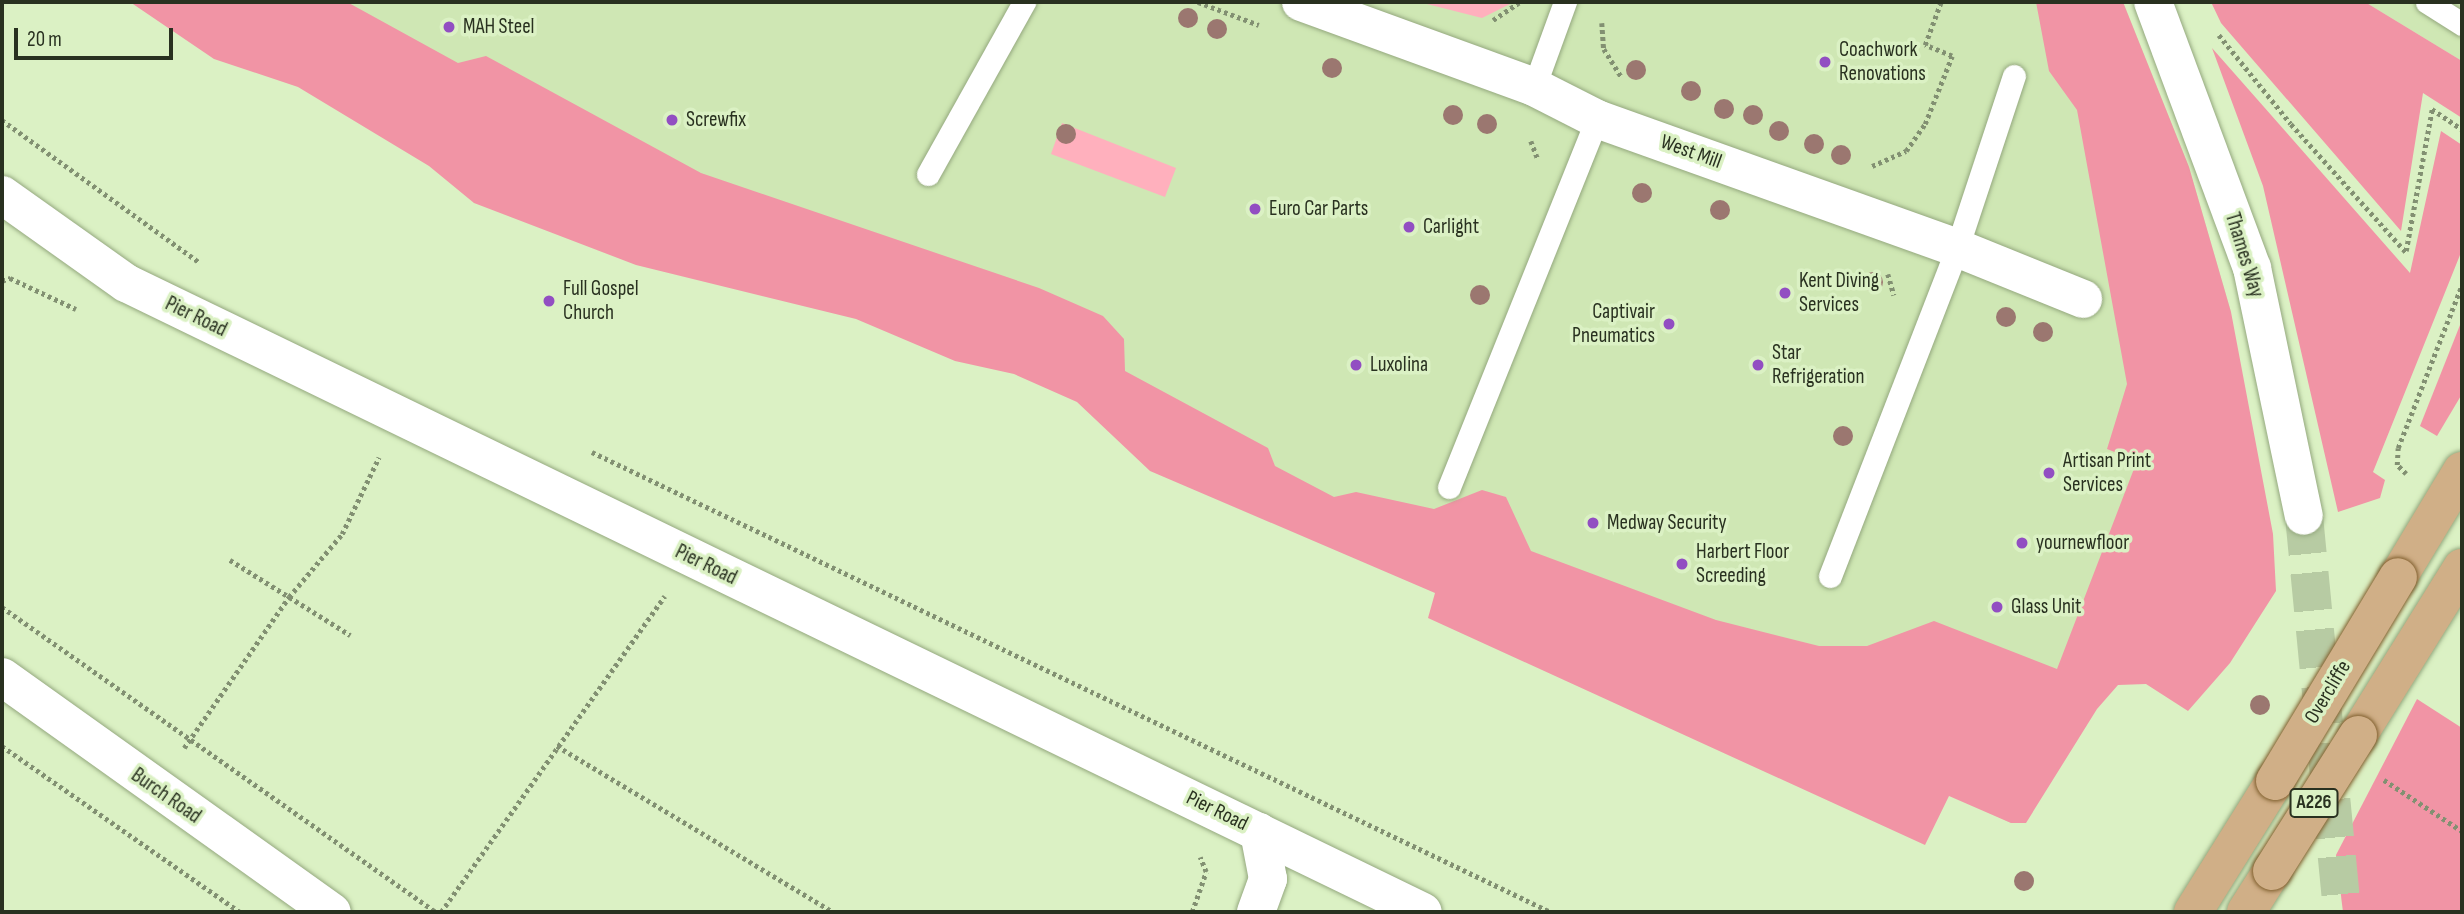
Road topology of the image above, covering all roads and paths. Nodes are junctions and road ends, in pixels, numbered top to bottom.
1 (1024, 2) edge
2 (1301, 2) edge
3 (1565, 2) edge
4 (1941, 2) edge
5 (2153, 2) edge
6 (2427, 2) edge
7 (1601, 14) dead end
8 (2462, 24) edge
9 (2232, 52) dead end
10 (2014, 76) dead end
11 (1629, 85) dead end
12 (1534, 87) junction
13 (1597, 119) junction
14 (2, 120) edge
15 (2462, 129) edge
16 (1867, 168) dead end
17 (928, 174) dead end
18 (3, 198) edge
19 (1957, 248) junction
20 (206, 268) dead end
21 (2, 281) edge
22 (2462, 285) edge
23 (39, 292) dead end
24 (2083, 299) dead end
25 (399, 417) junction
26 (579, 446) dead end
27 (2462, 471) edge
28 (2412, 480) dead end
29 (1449, 487) dead end
30 (2304, 516) tunnel mouth
31 (691, 558) junction
32 (229, 559) dead end
33 (2462, 568) edge
34 (1830, 576) dead end
35 (289, 597) junction
36 (2, 607) edge
37 (350, 635) dead end
38 (2, 677) edge
39 (190, 740) junction
40 (2, 746) edge
41 (557, 747) junction
42 (2374, 774) dead end
43 (155, 789) junction
44 (2462, 831) edge
45 (1259, 832) junction
46 (1201, 887) dead end
47 (240, 912) edge
48 (332, 912) edge
49 (436, 912) edge
50 (441, 912) edge
51 (833, 912) edge
52 (1192, 912) edge
53 (1256, 912) edge
54 (1423, 912) edge
55 (1550, 912) edge
56 (2193, 912) edge
57 (2246, 912) edge

1 - 17 lane
2 - 12 street, West Mill
3 - 12 lane
4 - 16 path
5 - 30 street, Thames Way
6 - 8 lane
7 - 11 path
9 - 15 path
10 - 19 lane
12 - 13 street, West Mill
13 - 19 street, West Mill
13 - 29 lane
14 - 20 path
18 - 25 street, Pier Road
19 - 24 street, West Mill
19 - 34 lane
21 - 23 path
22 - 28 path
25 - 31 street, Pier Road
25 - 35 path
26 - 55 path
27 - 56 main road, Overcliffe, bridge
31 - 41 path
31 - 45 street, Pier Road
32 - 35 path
33 - 57 main road, A226, bridge
35 - 37 path
35 - 39 path
36 - 39 path
38 - 43 street, Burch Road
39 - 43 path
39 - 49 path
40 - 47 path
41 - 50 path
41 - 51 path
42 - 44 path
43 - 48 street, Burch Road
45 - 53 street
45 - 54 street, Pier Road
46 - 52 path

